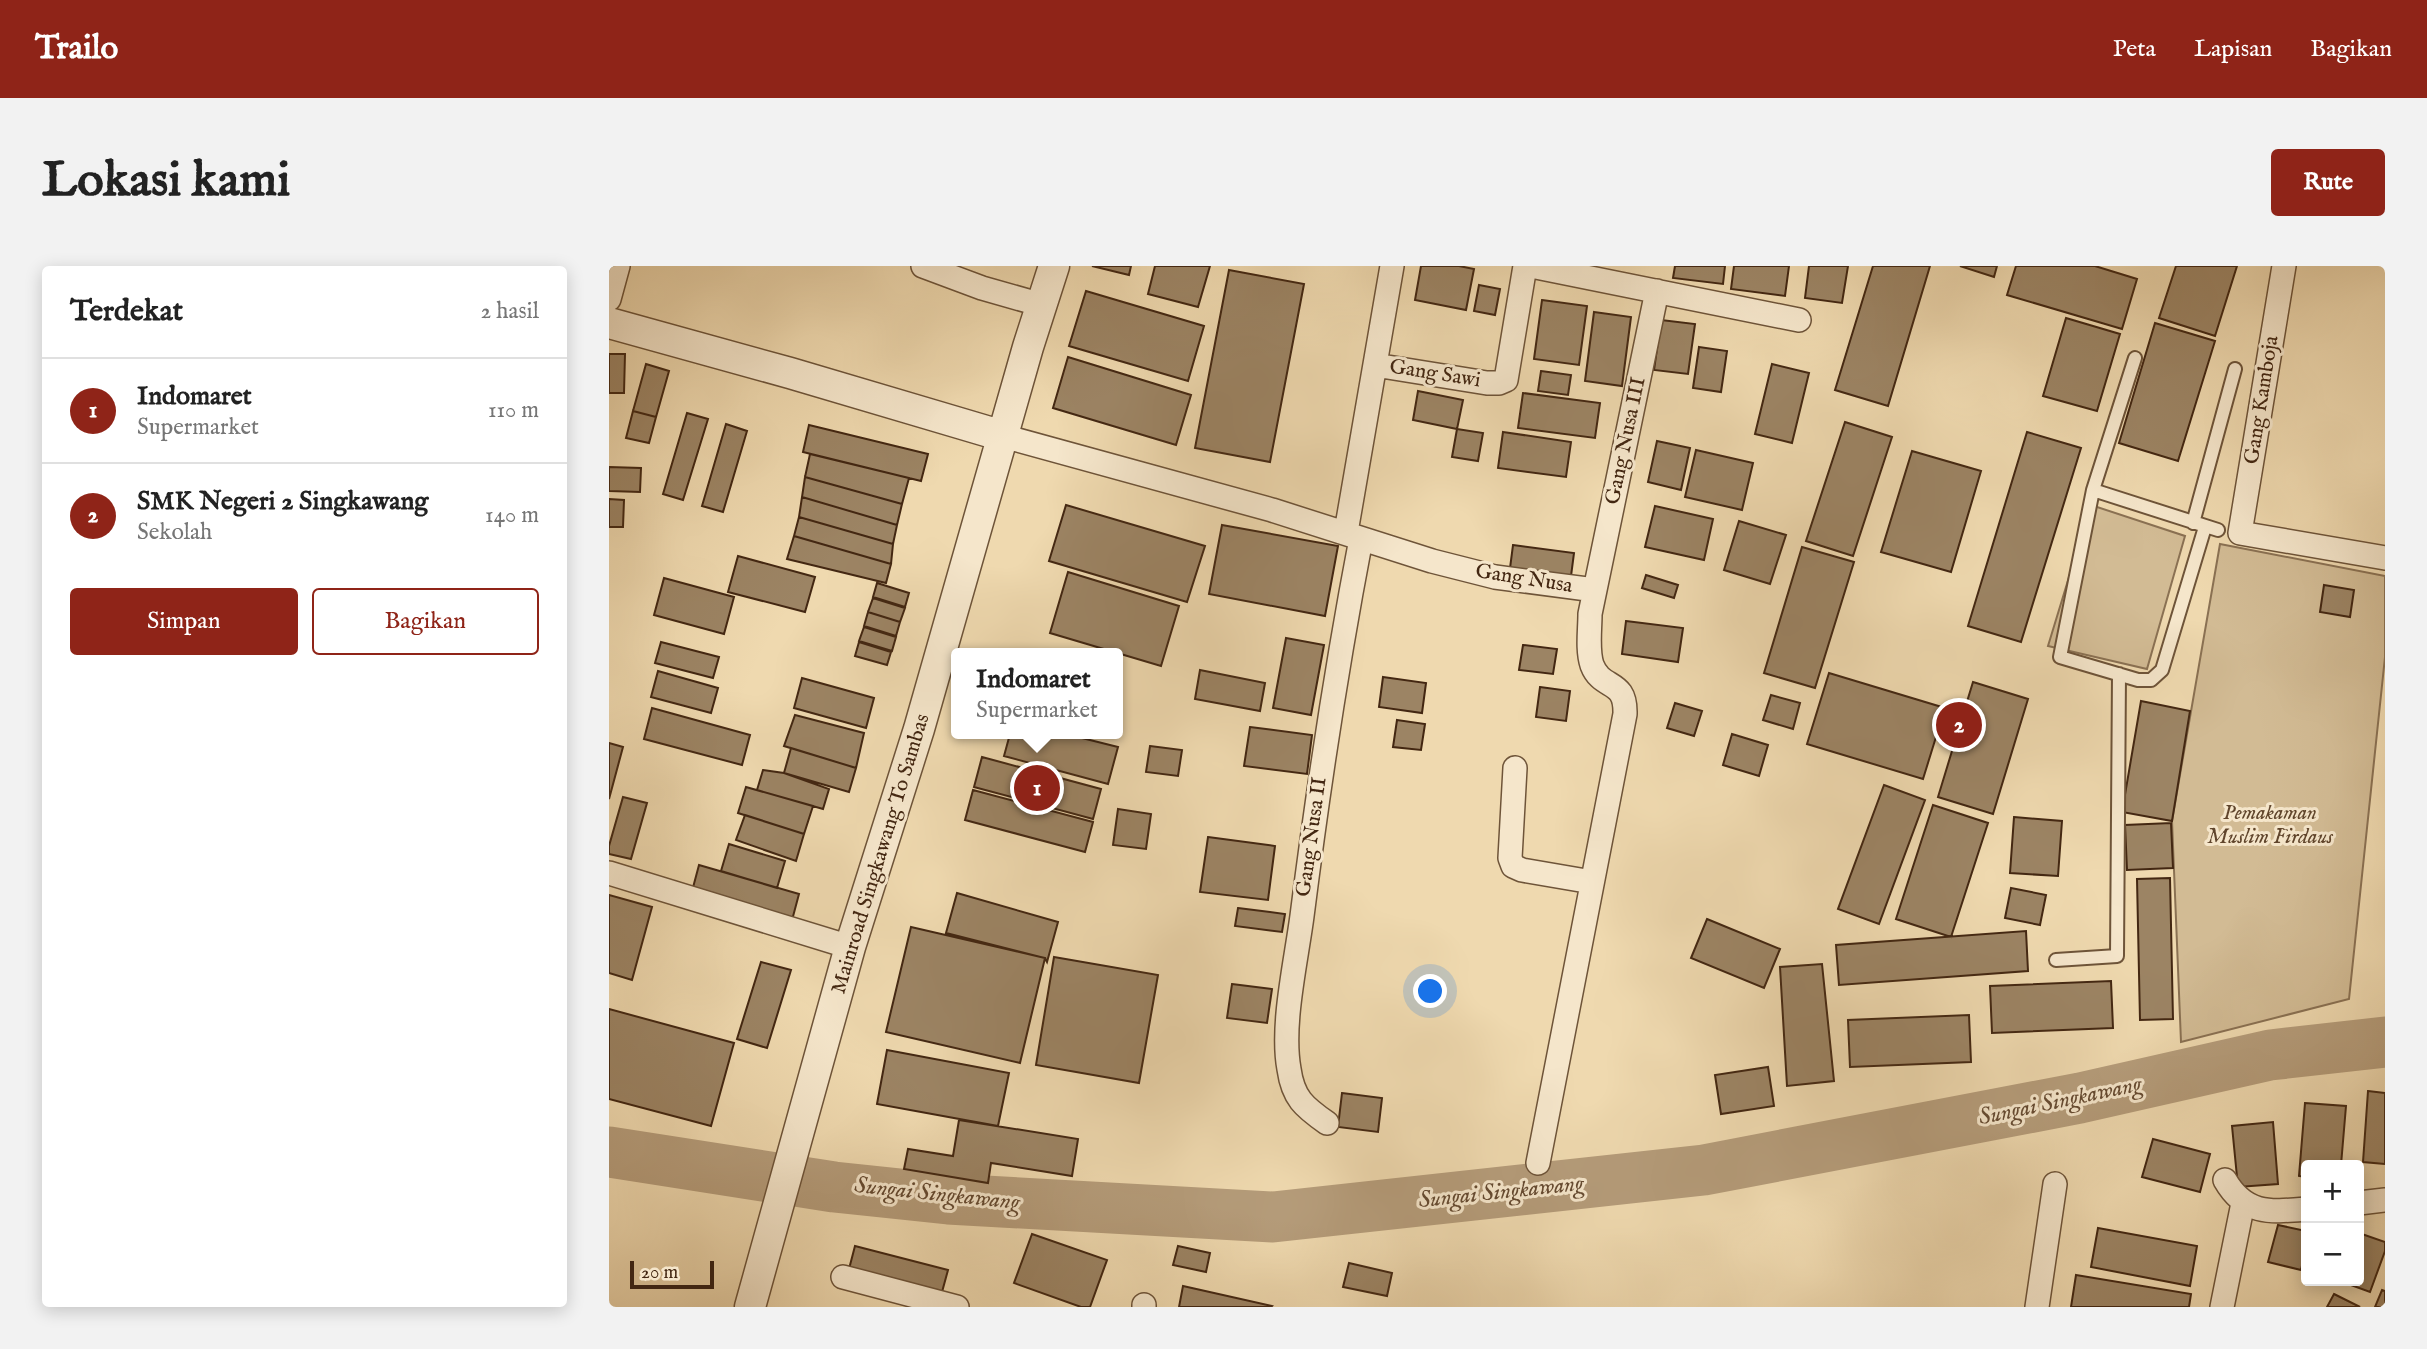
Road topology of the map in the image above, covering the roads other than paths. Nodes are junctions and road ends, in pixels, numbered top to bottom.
1 (618, 266) edge
2 (923, 266) edge
3 (1054, 266) edge
4 (1392, 266) edge
5 (1525, 266) edge
6 (1531, 266) edge
7 (2284, 266) edge
8 (1657, 291) junction
9 (609, 299) edge
10 (1042, 305) junction
11 (1799, 320) dead end
12 (609, 323) edge
13 (2135, 358) dead end
14 (1375, 365) junction
15 (2235, 369) dead end
16 (1003, 436) junction
17 (2093, 490) junction
18 (2218, 529) junction
19 (1354, 536) junction
20 (2385, 558) edge
21 (1595, 590) junction
22 (2119, 674) junction
23 (1515, 768) dead end
24 (609, 873) edge
25 (1592, 883) junction
26 (850, 947) junction
27 (2056, 960) dead end
28 (1327, 1123) dead end
29 (1538, 1163) dead end
30 (2225, 1180) dead end
31 (2055, 1184) dead end
32 (2385, 1200) edge
33 (2243, 1202) junction
34 (2364, 1202) edge
35 (2301, 1209) edge
36 (843, 1277) dead end
37 (750, 1307) edge
38 (957, 1307) edge
39 (2037, 1307) edge
40 (2223, 1307) edge

1 - 9 street
2 - 10 street
3 - 10 street, Mainroad Singkawang To Sambas
4 - 14 street, Gang Nusa II
5 - 14 street, Gang Sawi
6 - 8 street
7 - 18 street, Gang Kamboja
8 - 11 street
8 - 21 street, Gang Nusa III
10 - 16 street, Mainroad Singkawang To Sambas
12 - 16 street
13 - 17 lane
14 - 19 street, Gang Nusa II
15 - 18 lane
16 - 19 street, Gang Nusa
16 - 26 street, Mainroad Singkawang To Sambas
17 - 18 lane
17 - 22 lane
18 - 20 street
18 - 22 lane
19 - 21 street, Gang Nusa
19 - 28 street, Gang Nusa II
21 - 25 street, Gang Nusa
22 - 27 lane
23 - 25 street
24 - 26 street
25 - 29 street, Gang Nusa
26 - 37 street, Mainroad Singkawang To Sambas
30 - 33 street
31 - 39 street
32 - 34 street
33 - 35 street
33 - 40 street
36 - 38 street

